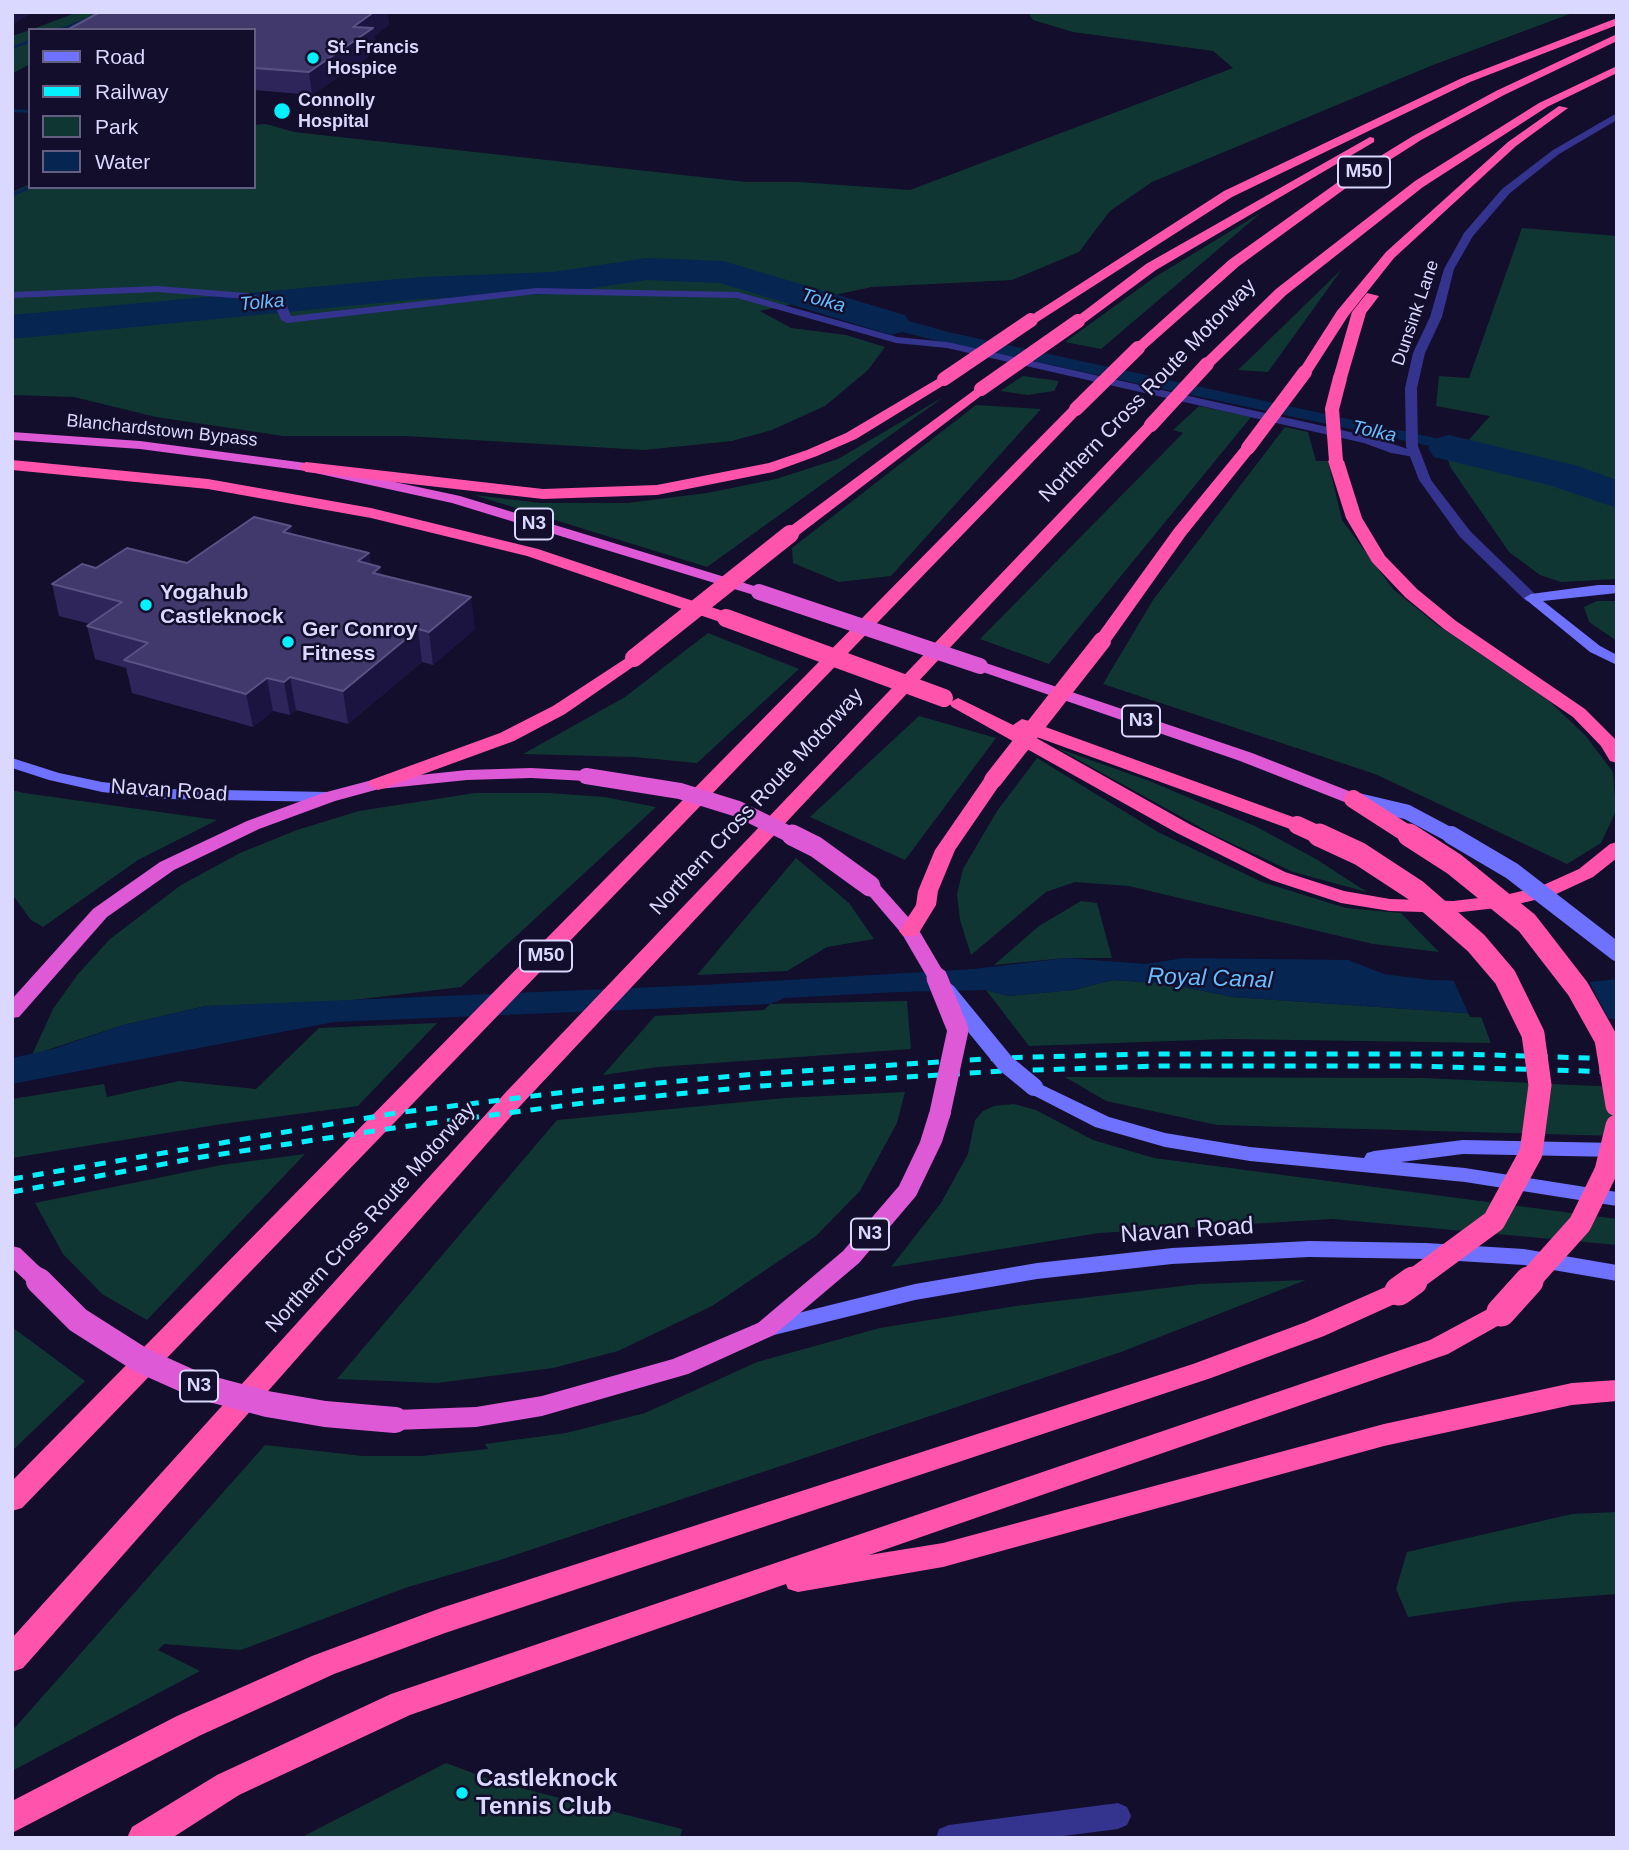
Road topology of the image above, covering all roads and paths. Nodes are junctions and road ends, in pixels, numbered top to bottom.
1 (1617, 21) edge
2 (1617, 31) edge
3 (1617, 37) edge
4 (1617, 69) edge
5 (1617, 78) edge
6 (1617, 116) edge
7 (1460, 189) junction
8 (12, 295) edge
9 (12, 436) edge
10 (1413, 449) junction
11 (12, 465) edge
12 (306, 467) junction
13 (1617, 589) edge
14 (1531, 598) junction
15 (1617, 661) edge
16 (951, 701) junction
17 (1617, 757) edge
18 (12, 763) edge
19 (379, 784) junction
20 (328, 797) junction
21 (1353, 799) junction
22 (1617, 848) edge
23 (914, 939) junction
24 (1617, 952) edge
25 (937, 978) junction
26 (12, 1012) edge
27 (1617, 1105) edge
28 (1617, 1126) edge
29 (1617, 1150) edge
30 (1346, 1162) junction
31 (1617, 1199) edge
32 (12, 1254) edge
33 (1617, 1273) edge
34 (766, 1329) junction
35 (1617, 1390) edge
36 (12, 1500) edge
37 (735, 1591) junction
38 (12, 1659) edge
39 (1118, 1816) dead end
40 (12, 1818) edge
41 (143, 1838) edge
42 (949, 1838) edge

1 - 12 highway, bridge
2 - 19 highway, bridge
3 - 36 highway, Northern Cross Route Motorway / M50, bridge
4 - 38 highway, Northern Cross Route Motorway / M50, bridge
5 - 7 highway
6 - 10 street, Dunsink Lane
7 - 17 highway, bridge
7 - 23 highway, bridge
8 - 10 street
9 - 12 highway, Blanchardstown Bypass / N3
10 - 14 street, Dunsink Lane
11 - 16 highway, bridge
12 - 21 highway, N3, bridge
13 - 14 main road
14 - 15 main road
16 - 22 highway
16 - 40 highway, bridge
18 - 20 main road, Navan Road
19 - 20 highway, N3
19 - 23 highway, N3, bridge
20 - 26 highway, N3
21 - 24 main road, bridge
21 - 27 highway, bridge
23 - 25 highway, N3
25 - 30 main road, bridge
25 - 34 highway, N3, bridge
28 - 37 highway, bridge
29 - 30 main road
30 - 31 main road
32 - 34 highway, N3, bridge
33 - 34 main road, Navan Road
35 - 37 highway
37 - 41 highway
39 - 42 street

